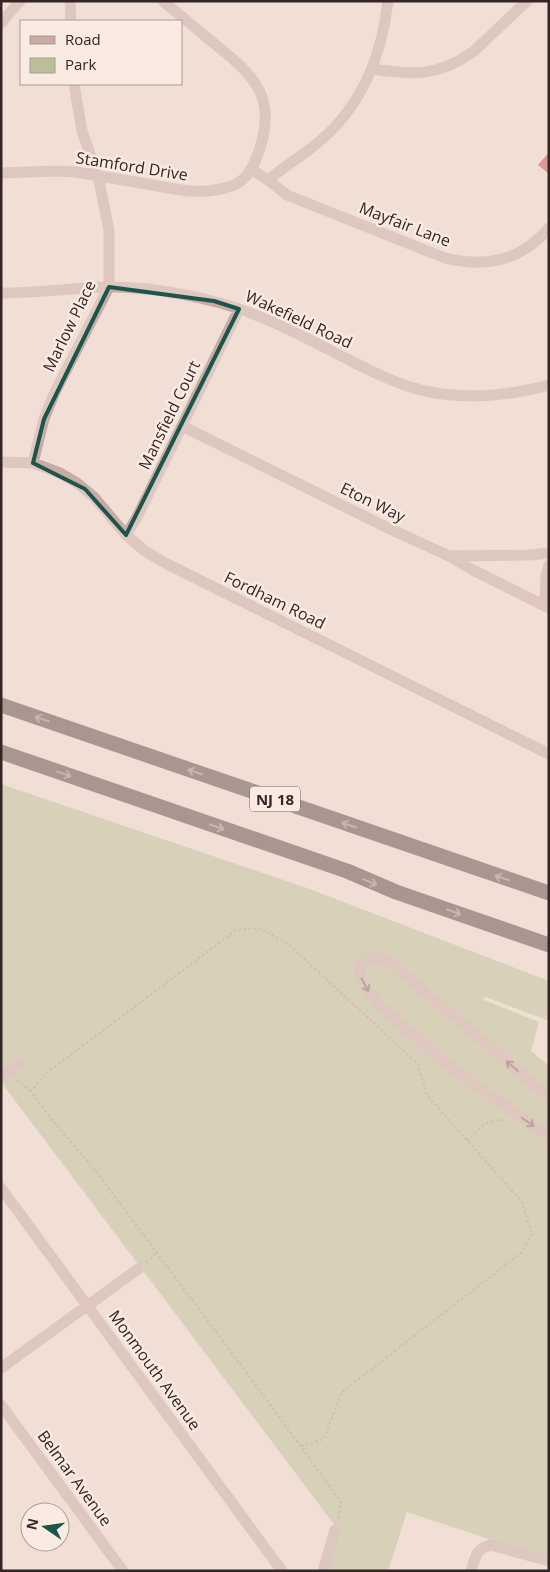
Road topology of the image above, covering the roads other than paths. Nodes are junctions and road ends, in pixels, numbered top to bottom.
1 (20, 1) edge
2 (70, 1) edge
3 (163, 1) edge
4 (388, 1) edge
5 (527, 1) edge
6 (71, 20) edge
7 (1, 23) edge
8 (372, 69) junction
9 (74, 85) edge
10 (252, 170) junction
11 (1, 173) edge
12 (98, 176) junction
13 (268, 180) junction
14 (549, 228) edge
15 (109, 287) junction
16 (1, 293) edge
17 (238, 308) junction
18 (549, 385) edge
19 (182, 426) junction
20 (1, 462) edge
21 (33, 464) junction
22 (126, 535) junction
23 (549, 553) edge
24 (449, 556) junction
25 (549, 565) edge
26 (547, 607) edge
27 (1, 705) edge
28 (1, 752) edge
29 (549, 754) edge
30 (549, 893) edge
31 (549, 945) edge
32 (19, 1064) dead end
33 (4, 1075) edge
34 (549, 1097) edge
35 (549, 1136) edge
36 (1, 1188) edge
37 (138, 1268) dead end
38 (87, 1305) junction
39 (1, 1368) edge
40 (1, 1405) edge
41 (335, 1530) road end
42 (549, 1561) edge
43 (123, 1571) edge
44 (282, 1571) edge
45 (323, 1571) edge
46 (471, 1571) edge

1 - 7 street
2 - 6 street
3 - 10 street
4 - 8 street
5 - 8 street
8 - 13 street
9 - 12 street, Marlow Place
10 - 12 street, Stamford Drive
10 - 13 street, Mayfair Lane
11 - 12 street, Stamford Drive
12 - 15 street, Marlow Place
13 - 14 street, Mayfair Lane
15 - 16 street, Wakefield Road
15 - 17 street, Wakefield Road
15 - 21 street, Marlow Place
17 - 18 street, Wakefield Road
17 - 19 street, Mansfield Court
19 - 22 street, Mansfield Court
19 - 24 street, Eton Way
20 - 21 street, Fordham Road
21 - 22 street, Fordham Road
22 - 29 street, Fordham Road
23 - 24 street
24 - 26 street, Eton Way
25 - 26 street
30 -> 27 highway, NJ 18
28 -> 31 highway
32 - 33 street
34 -> 35 street
36 - 38 street, Monmouth Avenue
37 - 38 street
38 - 39 street
38 - 44 street, Monmouth Avenue
40 - 43 street, Belmar Avenue
41 - 45 street
42 - 46 street

